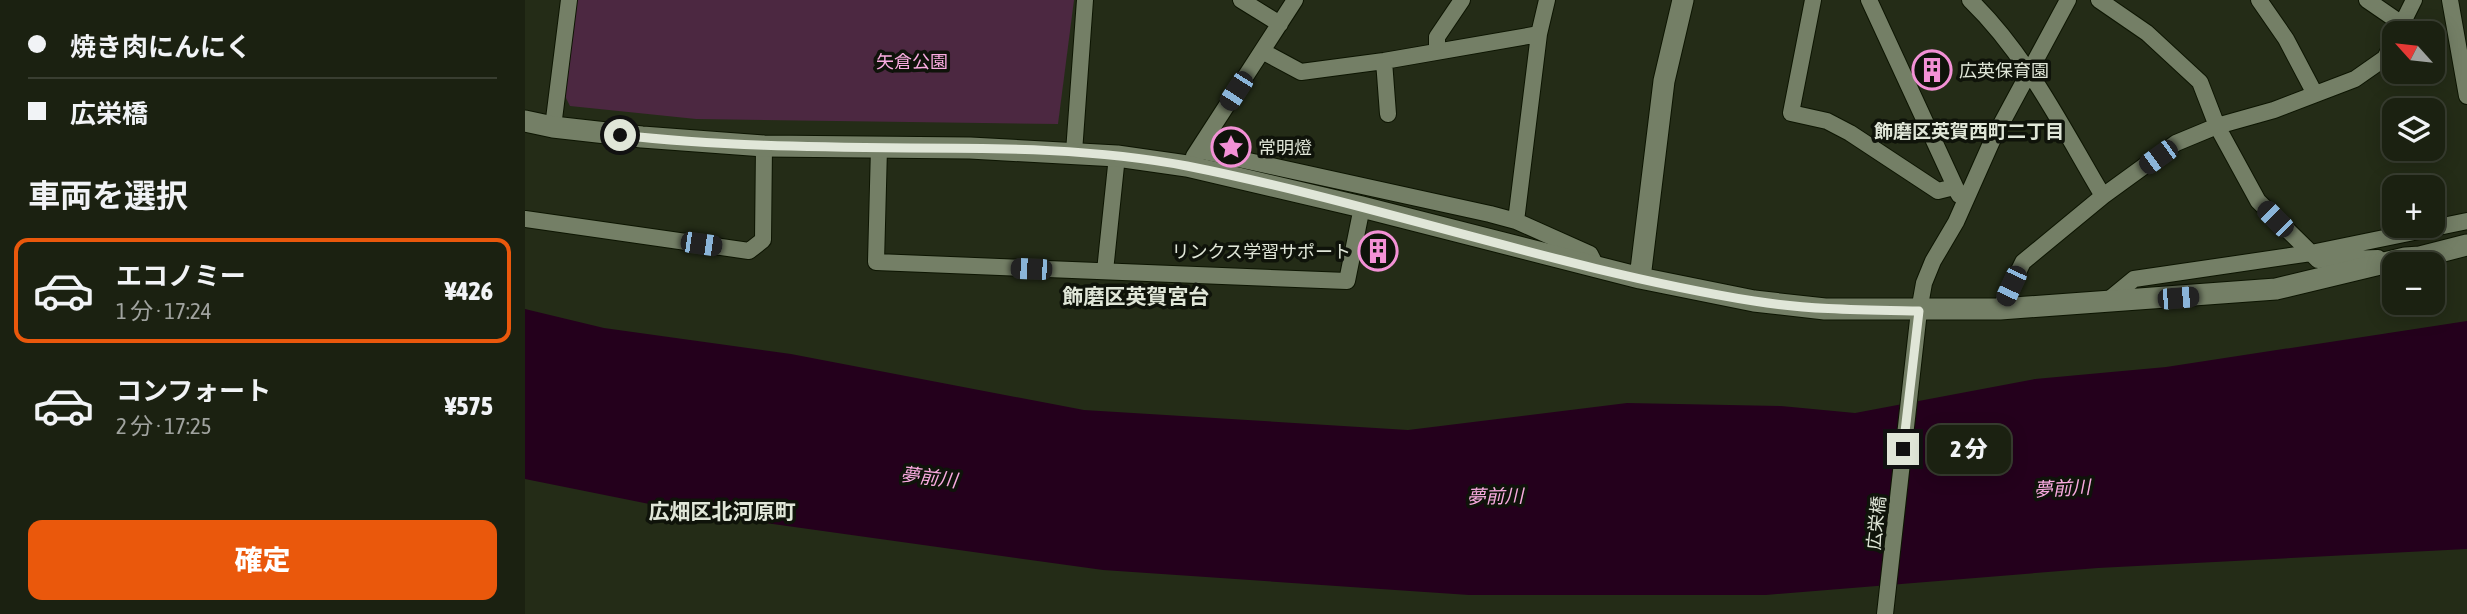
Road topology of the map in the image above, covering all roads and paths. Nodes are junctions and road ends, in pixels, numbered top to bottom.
1 (569, 0) edge
2 (1085, 0) edge
3 (1241, 0) edge
4 (1295, 0) edge
5 (1462, 0) edge
6 (1547, 0) edge
7 (1683, 0) edge
8 (1813, 0) edge
9 (1869, 0) edge
10 (1971, 0) edge
11 (2068, 0) edge
12 (2099, 0) edge
13 (2259, 0) edge
14 (2367, 0) edge
15 (2414, 0) edge
16 (2450, 0) edge
17 (2391, 21) edge
18 (2404, 21) edge
19 (1280, 24) junction
20 (1539, 34) junction
21 (1262, 51) junction
22 (1437, 51) junction
23 (2382, 60) edge
24 (1384, 61) junction
25 (2029, 72) junction
26 (2315, 94) junction
27 (2467, 96) edge
28 (1388, 114) dead end
29 (525, 122) edge
30 (2217, 126) junction
31 (553, 127) junction
32 (764, 146) junction
33 (879, 148) junction
34 (1073, 152) junction
35 (1117, 156) junction
36 (1192, 158) junction
37 (1954, 187) junction
38 (2103, 196) junction
39 (1965, 203) junction
40 (1362, 207) junction
41 (525, 219) edge
42 (1516, 221) junction
43 (2467, 221) edge
44 (2467, 245) edge
45 (2440, 252) edge
46 (2311, 253) junction
47 (2382, 259) edge
48 (2382, 264) edge
49 (1597, 268) junction
50 (1105, 271) junction
51 (1640, 278) junction
52 (2104, 303) junction
53 (2000, 309) junction
54 (1919, 311) junction
55 (1885, 614) edge

1 - 31 street
2 - 34 street
3 - 19 street
4 - 19 street
5 - 22 street
6 - 20 street
7 - 51 street
8 - 37 street
9 - 37 street
10 - 25 street
11 - 25 street, 広栄橋
12 - 30 street
13 - 26 street
14 - 17 street
15 - 18 street
16 - 27 street
19 - 21 street
20 - 22 street
20 - 42 street
21 - 24 street
21 - 36 street
22 - 24 street
23 - 26 street
24 - 28 street
25 - 38 street
25 - 39 street, 広栄橋
26 - 30 street
29 - 31 street
30 - 38 street
30 - 46 street
31 - 32 street
32 - 33 street
32 - 41 street
33 - 34 street
33 - 50 street
34 - 35 street
35 - 36 street
35 - 50 street
36 - 40 street
36 - 42 street
37 - 39 street
38 - 53 street
39 - 54 street, 広栄橋
40 - 49 street
40 - 50 street
42 - 49 street
43 - 46 street
44 - 45 street
46 - 47 street
46 - 52 street
48 - 52 street
49 - 51 street
51 - 54 street
52 - 53 street
53 - 54 street
54 - 55 street, 広栄橋

